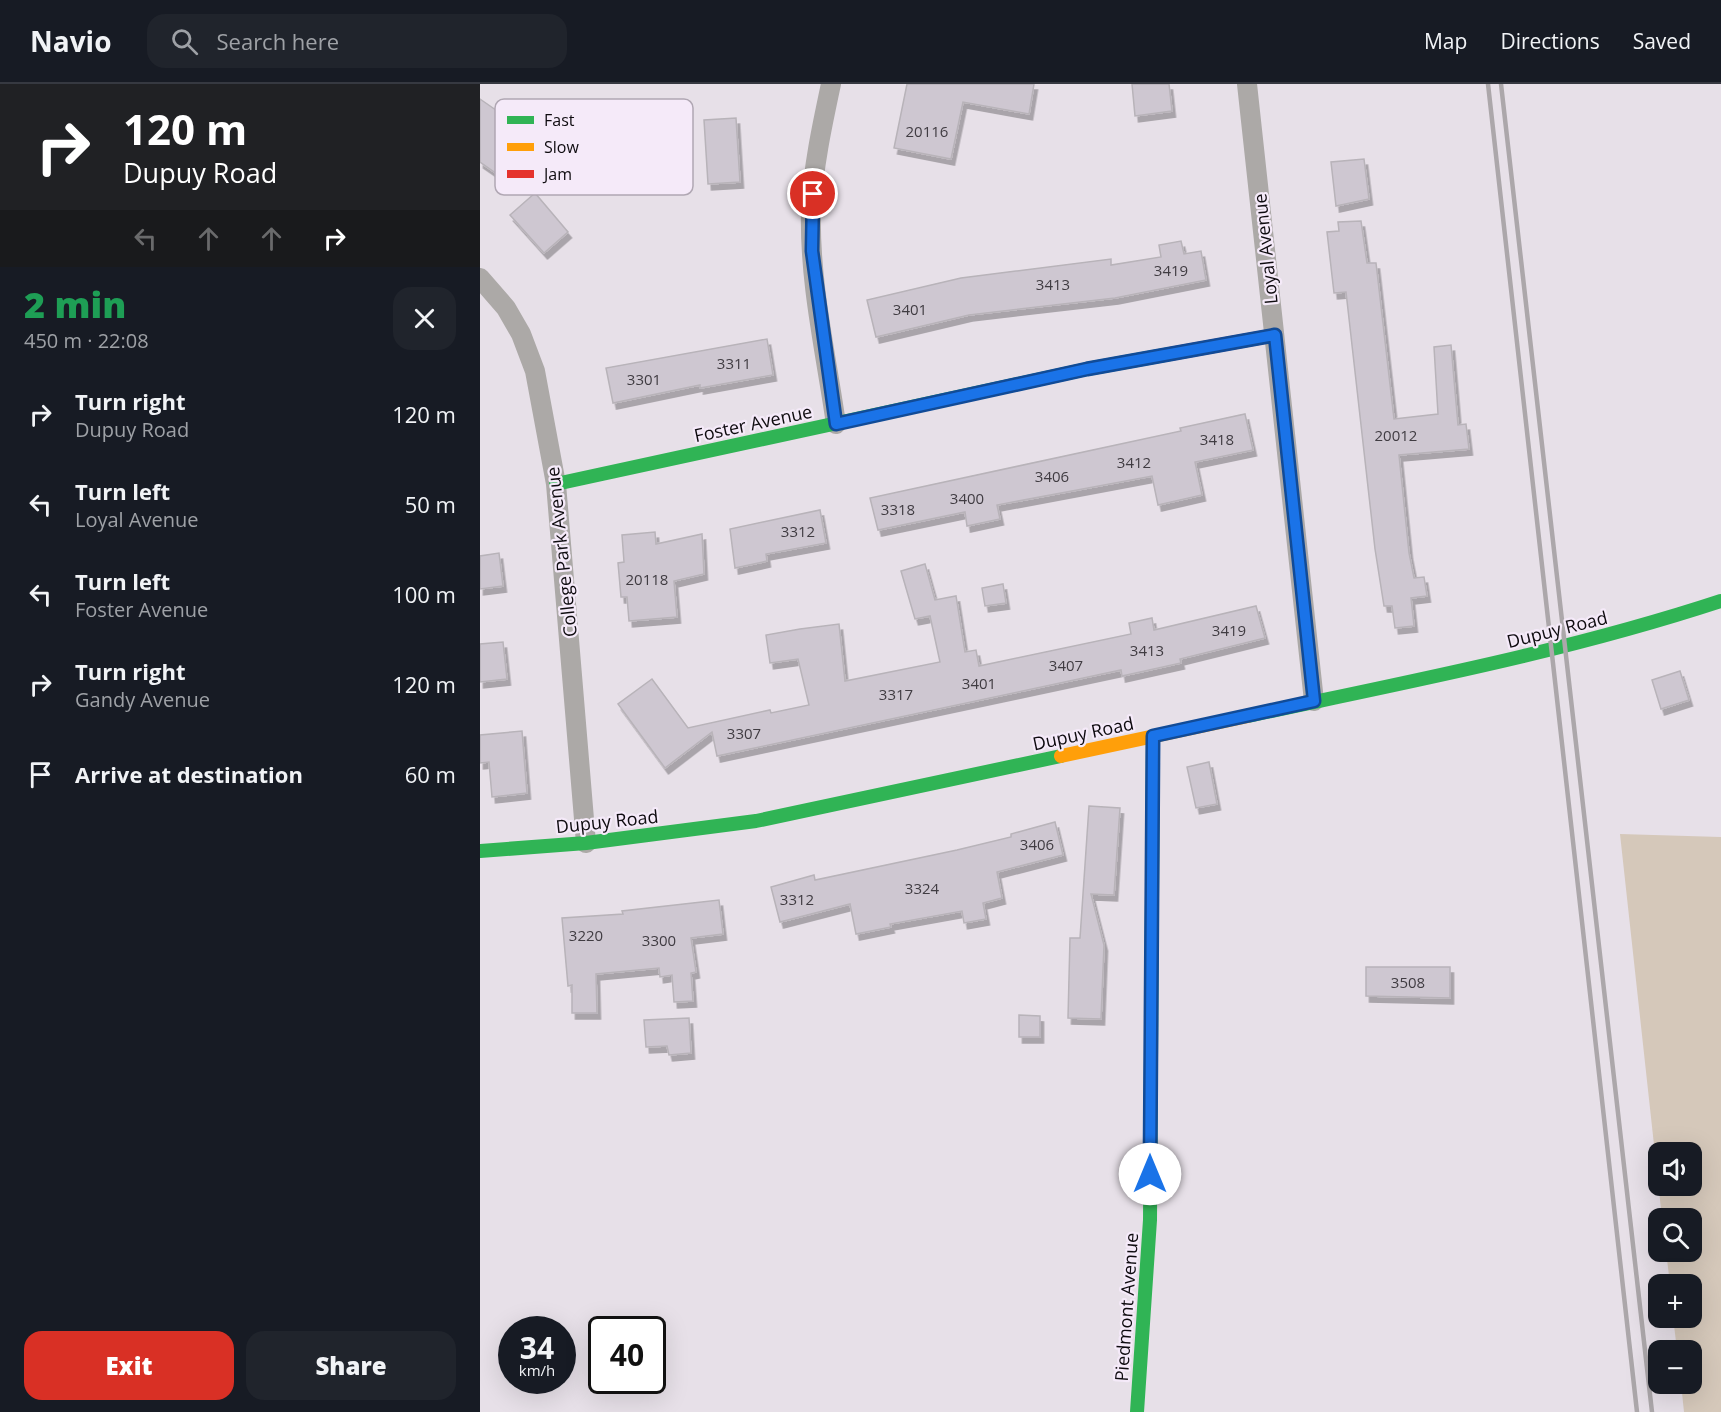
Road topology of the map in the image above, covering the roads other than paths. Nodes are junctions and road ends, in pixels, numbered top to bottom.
1 (831, 84) edge
2 (1247, 84) edge
3 (480, 278) edge
4 (1275, 335) junction
5 (836, 424) junction
6 (556, 484) junction
7 (1721, 601) edge
8 (1314, 701) junction
9 (1153, 736) junction
10 (586, 843) junction
11 (480, 851) edge
12 (1137, 1412) edge

1 - 5 street
2 - 4 street, Loyal Avenue
3 - 6 street, College Park Avenue
4 - 5 street, Foster Avenue
4 - 8 street, Loyal Avenue
5 - 6 street, Foster Avenue
6 - 10 street, College Park Avenue
7 - 8 street, Dupuy Road
8 - 9 street, Dupuy Road
9 - 10 street, Dupuy Road
9 - 12 street, Piedmont Avenue
10 - 11 street, Dupuy Road

